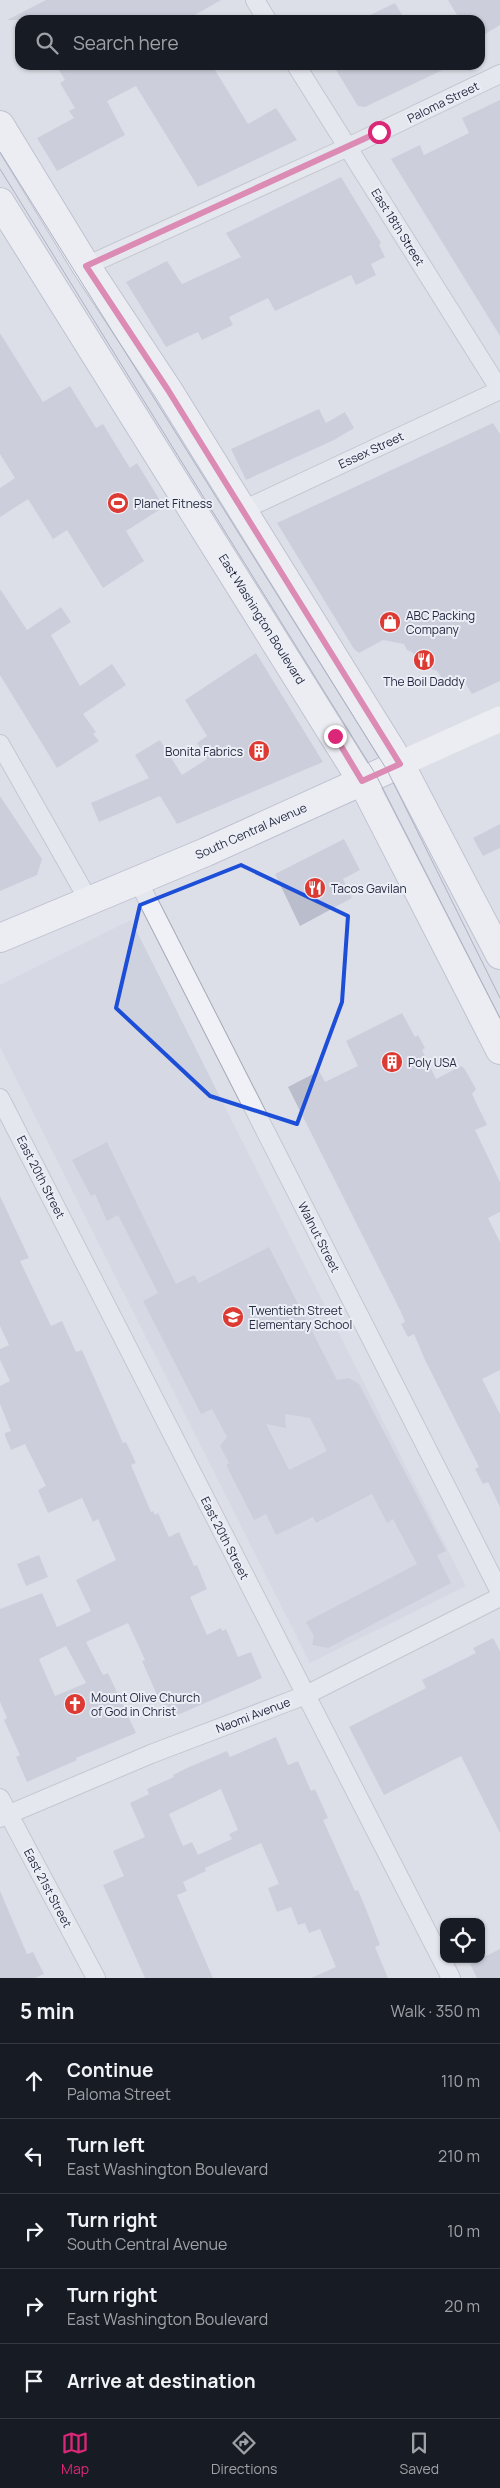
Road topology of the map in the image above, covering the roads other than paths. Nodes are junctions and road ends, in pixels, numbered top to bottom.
1 (255, 0) edge
2 (264, 15) edge
3 (299, 70) edge
4 (500, 74) edge
5 (0, 125) edge
6 (348, 147) junction
7 (0, 202) edge
8 (86, 266) junction
9 (500, 390) edge
10 (241, 511) junction
11 (500, 719) edge
12 (0, 744) edge
13 (400, 764) junction
14 (362, 781) junction
15 (138, 881) junction
16 (89, 901) junction
17 (0, 938) edge
18 (500, 955) edge
19 (500, 1050) edge
20 (0, 1098) edge
21 (500, 1592) edge
22 (500, 1597) edge
23 (306, 1695) junction
24 (0, 1798) edge
25 (4, 1816) edge
26 (96, 1978) edge
27 (451, 1978) edge

1 - 2 street
3 - 6 street, East 18th Street
4 - 6 street, Paloma Street
5 - 8 main road
6 - 8 street, Paloma Street
6 - 9 street, East 18th Street
7 - 14 main road, East Washington Boulevard
8 - 10 main road
9 - 10 street, Essex Street
10 - 13 main road
11 - 13 main road, South Central Avenue
12 - 16 street
13 - 14 main road, South Central Avenue
13 - 18 main road
14 - 15 main road, South Central Avenue
14 - 19 main road, East Washington Boulevard
15 - 16 main road, South Central Avenue
15 - 21 street, Walnut Street
16 - 17 main road, South Central Avenue
20 - 23 street, East 20th Street
22 - 23 street, Naomi Avenue
23 - 25 street, Naomi Avenue
23 - 27 street, East 20th Street
24 - 25 street, East 21st Street
25 - 26 street, East 21st Street

